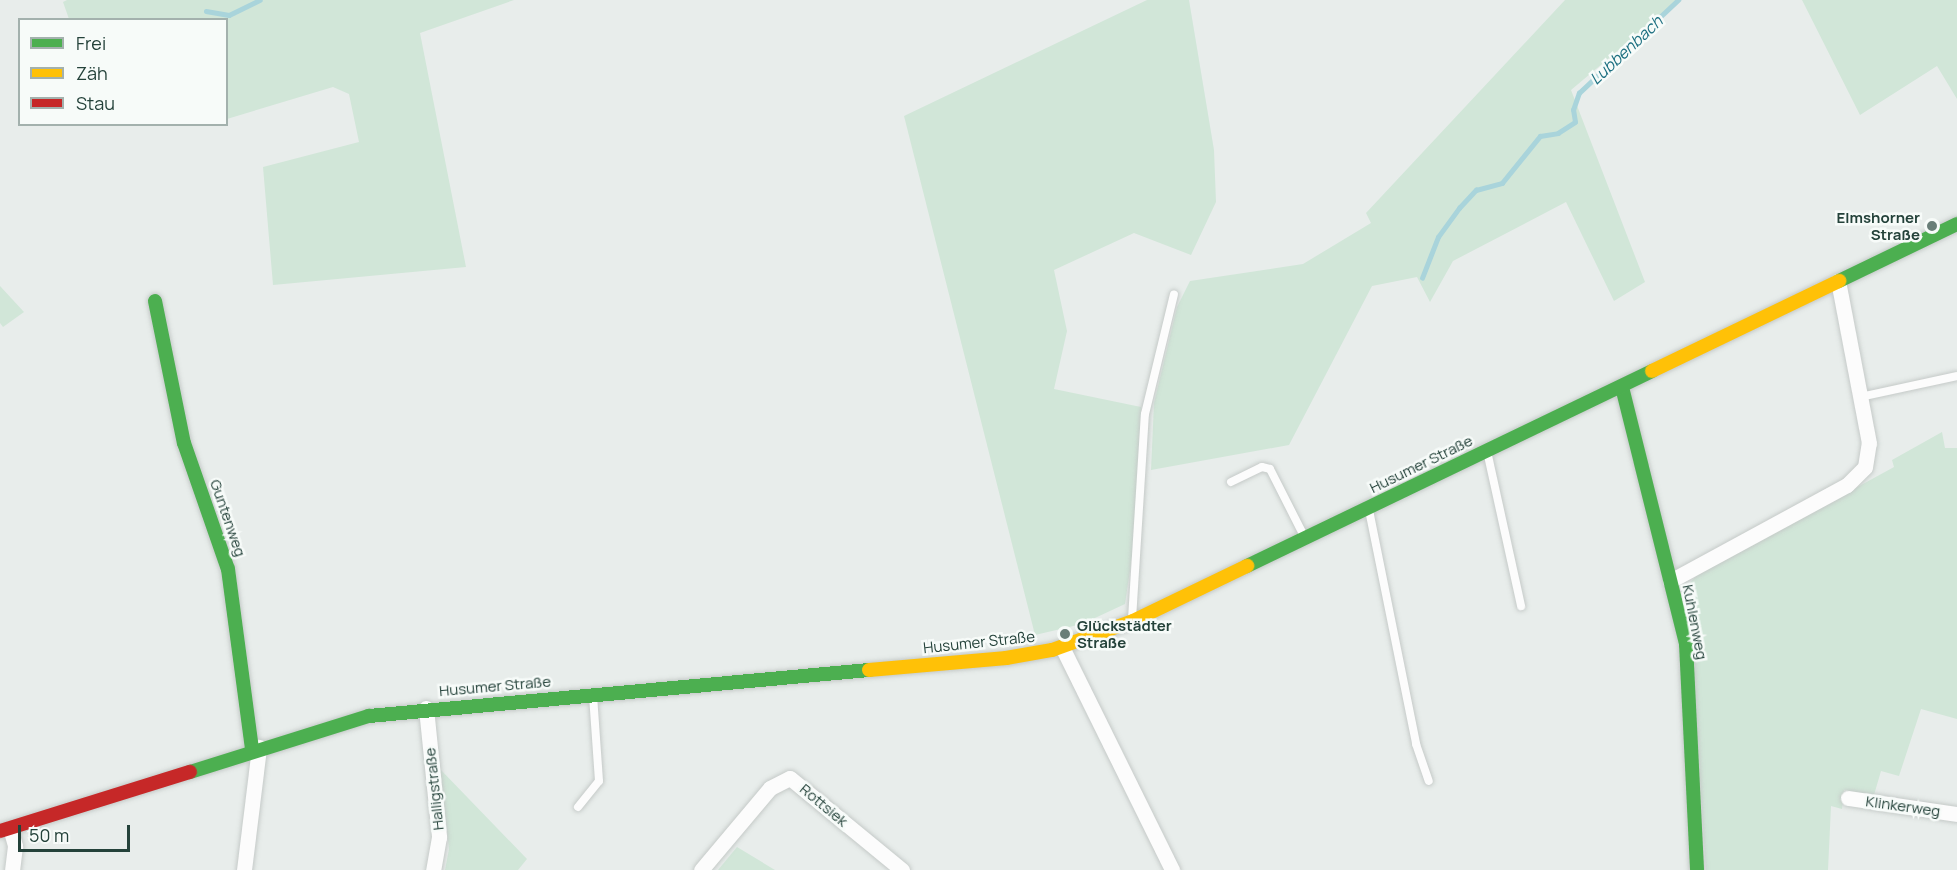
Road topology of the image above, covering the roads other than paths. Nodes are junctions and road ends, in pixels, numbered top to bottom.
1 (1957, 224) edge
2 (1838, 281) junction
3 (1174, 294) dead end
4 (155, 301) dead end
5 (1957, 376) edge
6 (1622, 387) junction
7 (1860, 397) junction
8 (1487, 450) junction
9 (1231, 482) dead end
10 (1369, 509) junction
11 (1305, 539) junction
12 (1670, 581) junction
13 (1521, 606) dead end
14 (1132, 621) junction
15 (1062, 647) junction
16 (593, 694) junction
17 (426, 708) junction
18 (256, 749) junction
19 (1429, 781) dead end
20 (1848, 798) dead end
21 (578, 807) dead end
22 (1957, 814) edge
23 (5, 829) edge
24 (12, 870) edge
25 (244, 870) edge
26 (433, 870) edge
27 (701, 870) edge
28 (902, 870) edge
29 (1172, 870) edge
30 (1697, 870) edge

1 - 2 street, Husumer Straße
2 - 6 street, Husumer Straße
2 - 7 street
3 - 14 lane
4 - 18 street, Guntenweg
5 - 7 lane
6 - 8 street, Husumer Straße
6 - 12 street, Kuhlenweg
7 - 12 street
8 - 10 street, Husumer Straße
8 - 13 lane
9 - 11 lane
10 - 11 street, Husumer Straße
10 - 19 lane
11 - 14 street, Husumer Straße
12 - 30 street, Kuhlenweg
14 - 15 street, Husumer Straße
15 - 16 street, Husumer Straße
15 - 29 street
16 - 17 street, Husumer Straße
16 - 21 lane
17 - 18 street, Husumer Straße
17 - 26 street, Halligstraße
18 - 23 street, Husumer Straße
18 - 25 street
20 - 22 street, Klinkerweg
23 - 24 street
27 - 28 street, Rottsiek

